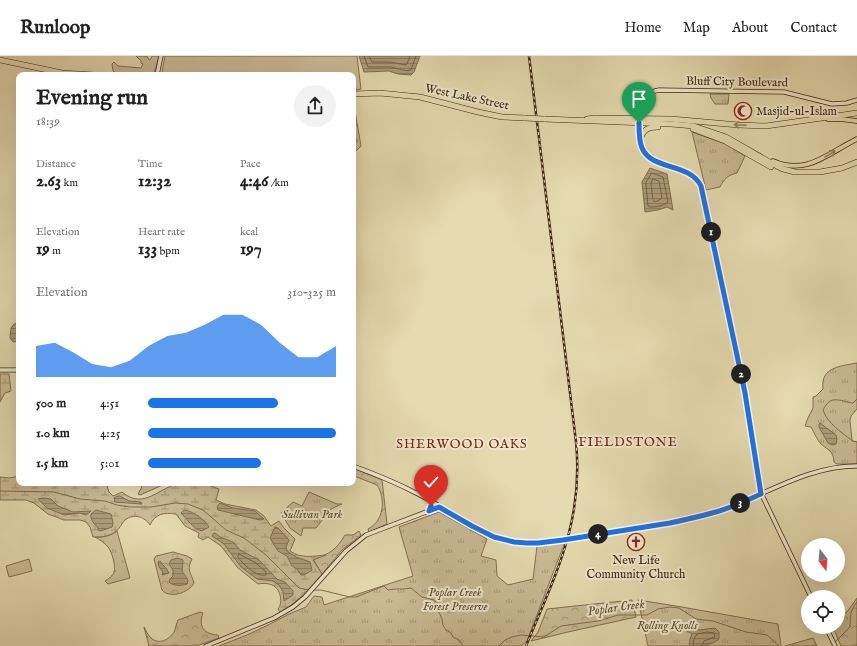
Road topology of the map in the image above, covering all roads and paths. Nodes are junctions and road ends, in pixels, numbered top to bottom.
1 (161, 56) edge
2 (0, 60) edge
3 (57, 72) edge
4 (158, 72) edge
5 (356, 94) edge
6 (857, 100) edge
7 (857, 113) edge
8 (639, 121) junction
9 (857, 121) edge
10 (778, 124) junction
11 (857, 139) edge
12 (640, 140) junction
13 (746, 149) junction
14 (857, 162) edge
15 (795, 172) junction
16 (0, 370) edge
17 (16, 370) edge
18 (857, 466) edge
19 (356, 467) edge
20 (761, 494) junction
21 (430, 501) junction
22 (439, 507) junction
23 (429, 511) junction
24 (808, 590) edge
25 (829, 634) edge
26 (206, 646) edge
27 (835, 646) edge

1 - 4 main road
2 - 3 highway
5 - 8 highway, West Lake Street, bridge
6 - 8 main road, Bluff City Boulevard
7 - 10 highway
10 -> 8 highway
8 - 12 main road, Bluff City Boulevard
8 - 13 highway
9 - 10 main road
13 -> 11 main road
12 - 15 highway
12 - 20 main road
13 - 15 highway
14 - 15 highway
16 - 17 main road
18 - 20 main road
19 - 21 main road
20 - 22 main road, bridge
20 - 24 main road
21 - 22 main road
21 - 23 main road
22 - 23 main road
23 - 26 main road
25 - 27 main road

